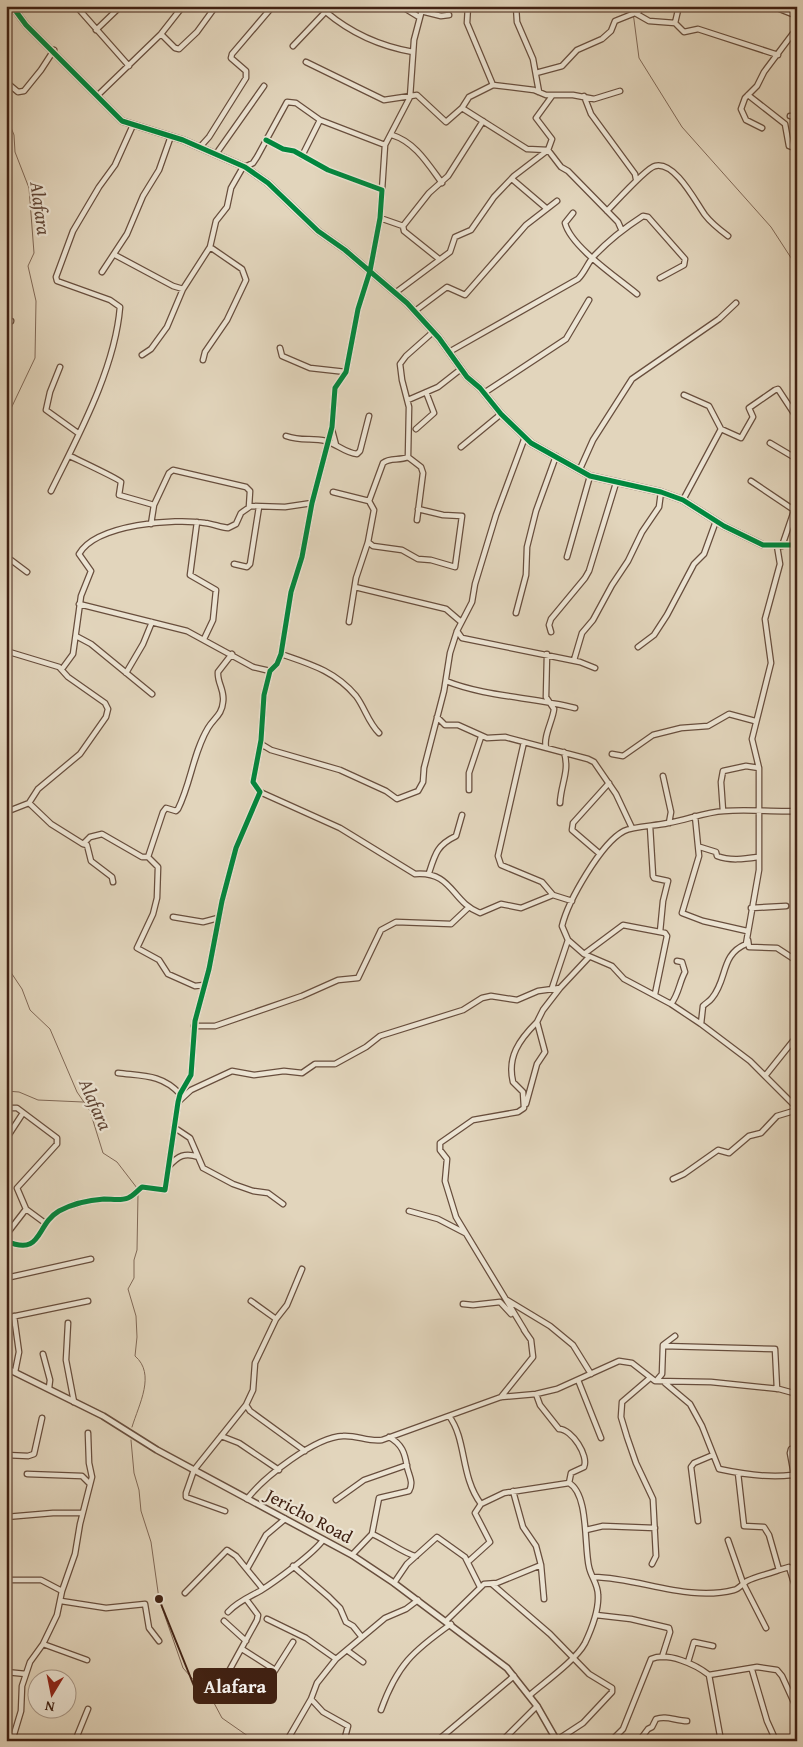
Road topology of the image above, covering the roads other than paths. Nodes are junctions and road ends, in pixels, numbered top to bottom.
1 (12, 6) edge
2 (76, 6) edge
3 (121, 6) edge
4 (183, 6) edge
5 (214, 6) edge
6 (273, 6) edge
7 (331, 6) edge
8 (401, 6) edge
9 (468, 6) edge
10 (516, 6) edge
11 (640, 6) edge
12 (679, 6) edge
13 (772, 6) edge
14 (422, 8) edge
15 (326, 12) junction
16 (635, 13) junction
17 (449, 15) dead end
18 (797, 16) edge
19 (419, 17) junction
20 (675, 23) junction
21 (797, 28) edge
22 (96, 30) junction
23 (161, 34) junction
24 (293, 46) dead end
25 (54, 50) junction
26 (413, 52) junction
27 (778, 55) junction
28 (306, 62) dead end
29 (129, 66) junction
30 (536, 73) junction
31 (6, 82) edge
32 (493, 85) junction
33 (264, 86) dead end
34 (620, 91) dead end
35 (540, 92) junction
36 (748, 95) junction
37 (97, 96) junction
38 (552, 96) junction
39 (584, 96) junction
40 (410, 97) junction
41 (462, 108) junction
42 (790, 116) dead end
43 (797, 117) edge
44 (320, 120) junction
45 (483, 121) junction
46 (133, 125) junction
47 (762, 128) dead end
48 (392, 135) junction
49 (171, 136) junction
50 (266, 140) junction
51 (385, 145) junction
52 (200, 147) junction
53 (797, 149) edge
54 (548, 150) junction
55 (216, 154) junction
56 (302, 156) junction
57 (244, 167) junction
58 (512, 178) junction
59 (636, 179) junction
60 (442, 183) junction
61 (382, 190) junction
62 (557, 201) dead end
63 (546, 208) junction
64 (607, 211) junction
65 (573, 213) dead end
66 (380, 218) junction
67 (403, 226) junction
68 (622, 231) junction
69 (728, 236) dead end
70 (210, 247) junction
71 (116, 255) junction
72 (592, 258) junction
73 (439, 259) junction
74 (370, 271) junction
75 (102, 272) dead end
76 (660, 278) dead end
77 (183, 289) junction
78 (395, 293) junction
79 (637, 294) dead end
80 (589, 300) dead end
81 (736, 303) dead end
82 (415, 311) junction
83 (433, 332) junction
84 (280, 348) dead end
85 (449, 352) junction
86 (142, 355) dead end
87 (203, 360) dead end
88 (60, 367) dead end
89 (461, 369) junction
90 (346, 372) junction
91 (426, 392) junction
92 (484, 393) junction
93 (684, 395) dead end
94 (408, 400) junction
95 (501, 414) junction
96 (369, 416) dead end
97 (797, 418) edge
98 (332, 427) junction
99 (416, 429) dead end
100 (721, 429) junction
101 (78, 433) junction
102 (286, 436) dead end
103 (524, 437) junction
104 (328, 442) junction
105 (770, 443) dead end
106 (336, 446) junction
107 (461, 447) dead end
108 (70, 456) junction
109 (556, 456) junction
110 (408, 457) junction
111 (797, 459) edge
112 (580, 470) junction
113 (590, 476) junction
114 (751, 481) dead end
115 (616, 484) junction
116 (51, 491) dead end
117 (333, 492) dead end
118 (661, 492) junction
119 (683, 500) junction
120 (368, 501) junction
121 (797, 502) edge
122 (312, 503) junction
123 (154, 505) junction
124 (249, 507) junction
125 (259, 507) junction
126 (418, 509) junction
127 (794, 510) junction
128 (417, 520) dead end
129 (716, 521) junction
130 (197, 522) junction
131 (151, 524) junction
132 (368, 542) junction
133 (797, 545) edge
134 (779, 546) junction
135 (567, 557) dead end
136 (6, 561) edge
137 (234, 564) dead end
138 (27, 572) dead end
139 (355, 587) junction
140 (79, 604) junction
141 (516, 613) dead end
142 (460, 620) junction
143 (152, 622) junction
144 (349, 622) dead end
145 (457, 630) junction
146 (552, 632) dead end
147 (76, 636) junction
148 (204, 639) junction
149 (638, 647) dead end
150 (6, 651) edge
151 (232, 654) junction
152 (282, 654) junction
153 (547, 654) junction
154 (574, 660) junction
155 (595, 668) dead end
156 (62, 669) junction
157 (270, 672) junction
158 (126, 673) junction
159 (446, 681) junction
160 (152, 694) dead end
161 (550, 702) junction
162 (574, 708) dead end
163 (437, 716) junction
164 (755, 721) junction
165 (379, 733) dead end
166 (481, 736) junction
167 (524, 742) junction
168 (261, 744) junction
169 (546, 747) junction
170 (564, 752) junction
171 (612, 754) dead end
172 (759, 768) junction
173 (663, 776) dead end
174 (609, 783) junction
175 (469, 790) dead end
176 (260, 792) junction
177 (29, 803) junction
178 (560, 803) dead end
179 (758, 809) junction
180 (723, 811) junction
181 (797, 811) edge
182 (6, 812) edge
183 (462, 816) dead end
184 (696, 816) junction
185 (669, 823) junction
186 (650, 826) junction
187 (632, 828) junction
188 (83, 844) junction
189 (700, 847) junction
190 (600, 854) junction
191 (148, 857) junction
192 (758, 857) junction
193 (429, 873) junction
194 (113, 882) dead end
195 (553, 895) junction
196 (572, 901) junction
197 (786, 906) dead end
198 (468, 908) junction
199 (751, 908) junction
200 (173, 918) dead end
201 (218, 918) junction
202 (747, 931) junction
203 (660, 932) junction
204 (568, 940) junction
205 (584, 954) junction
206 (589, 957) junction
207 (797, 960) edge
208 (677, 961) dead end
209 (204, 985) junction
210 (552, 988) junction
211 (560, 988) junction
212 (655, 994) junction
213 (672, 1004) junction
214 (537, 1022) junction
215 (701, 1024) junction
216 (194, 1026) junction
217 (797, 1036) edge
218 (118, 1073) dead end
219 (765, 1076) junction
220 (180, 1094) junction
221 (178, 1102) junction
222 (6, 1108) edge
223 (524, 1108) junction
224 (797, 1109) edge
225 (23, 1113) junction
226 (175, 1128) junction
227 (6, 1140) edge
228 (198, 1157) junction
229 (169, 1166) junction
230 (673, 1179) dead end
231 (283, 1204) dead end
232 (26, 1209) junction
233 (409, 1211) dead end
234 (45, 1223) junction
235 (464, 1233) junction
236 (6, 1235) edge
237 (6, 1241) edge
238 (91, 1259) dead end
239 (302, 1269) dead end
240 (6, 1278) edge
241 (504, 1298) junction
242 (88, 1301) dead end
243 (251, 1301) dead end
244 (463, 1304) dead end
245 (14, 1316) junction
246 (6, 1318) edge
247 (276, 1319) junction
248 (68, 1323) dead end
249 (524, 1331) junction
250 (675, 1336) dead end
251 (663, 1346) junction
252 (43, 1354) dead end
253 (6, 1368) edge
254 (15, 1372) junction
255 (591, 1374) junction
256 (578, 1380) junction
257 (653, 1380) junction
258 (663, 1382) junction
259 (48, 1388) junction
260 (777, 1389) junction
261 (536, 1394) junction
262 (797, 1394) edge
263 (501, 1397) junction
264 (74, 1402) junction
265 (246, 1405) junction
266 (449, 1416) junction
267 (42, 1418) dead end
268 (88, 1433) dead end
269 (221, 1436) junction
270 (388, 1437) junction
271 (601, 1438) dead end
272 (797, 1447) edge
273 (305, 1451) junction
274 (6, 1455) edge
275 (713, 1455) junction
276 (407, 1465) junction
277 (194, 1470) junction
278 (279, 1470) junction
279 (738, 1473) junction
280 (27, 1474) dead end
281 (792, 1475) junction
282 (89, 1483) junction
283 (569, 1483) junction
284 (513, 1491) junction
285 (797, 1491) edge
286 (247, 1499) junction
287 (336, 1500) dead end
288 (481, 1504) junction
289 (225, 1511) dead end
290 (82, 1513) junction
291 (6, 1517) edge
292 (285, 1519) junction
293 (698, 1521) dead end
294 (655, 1528) junction
295 (586, 1530) junction
296 (372, 1534) junction
297 (323, 1540) junction
298 (728, 1540) dead end
299 (352, 1555) junction
300 (410, 1556) junction
301 (416, 1556) junction
302 (409, 1562) junction
303 (469, 1562) junction
304 (652, 1564) dead end
305 (541, 1565) junction
306 (293, 1566) junction
307 (247, 1569) junction
308 (779, 1570) junction
309 (594, 1577) junction
310 (6, 1580) edge
311 (795, 1581) edge
312 (394, 1583) junction
313 (743, 1583) junction
314 (492, 1584) junction
315 (480, 1587) junction
316 (263, 1589) junction
317 (62, 1591) junction
318 (797, 1592) edge
319 (185, 1593) dead end
320 (246, 1599) junction
321 (544, 1599) dead end
322 (418, 1600) junction
323 (61, 1601) junction
324 (228, 1612) dead end
325 (596, 1615) junction
326 (267, 1619) dead end
327 (224, 1621) dead end
328 (448, 1623) junction
329 (766, 1628) dead end
330 (362, 1636) junction
331 (159, 1641) dead end
332 (246, 1641) junction
333 (293, 1642) dead end
334 (43, 1644) junction
335 (713, 1646) dead end
336 (242, 1649) junction
337 (348, 1651) junction
338 (662, 1657) junction
339 (572, 1658) junction
340 (336, 1659) junction
341 (86, 1660) dead end
342 (362, 1662) dead end
343 (688, 1662) junction
344 (275, 1670) junction
345 (752, 1670) junction
346 (6, 1672) edge
347 (229, 1672) dead end
348 (26, 1674) junction
349 (709, 1675) junction
350 (514, 1676) junction
351 (530, 1695) junction
352 (257, 1699) dead end
353 (311, 1699) junction
354 (537, 1706) junction
355 (88, 1709) dead end
356 (797, 1709) edge
357 (381, 1710) dead end
358 (687, 1720) dead end
359 (289, 1737) dead end
360 (557, 1740) edge
361 (12, 1741) edge
362 (75, 1741) edge
363 (344, 1741) edge
364 (437, 1741) edge
365 (502, 1741) edge
366 (611, 1741) edge
367 (639, 1741) edge
368 (721, 1741) edge
369 (776, 1741) edge

1 - 25 street
2 - 22 street
3 - 22 street
4 - 23 street
5 - 23 street
6 - 52 street
7 - 15 street
8 - 19 street
9 - 32 street
10 - 30 street
11 - 16 street
12 - 20 street
13 - 18 street
14 - 17 street
14 - 19 street
15 - 24 street
15 - 26 street
16 - 20 street
16 - 30 street
19 - 26 street
20 - 27 street
21 - 27 street
22 - 29 street
23 - 29 street
25 - 31 street
25 - 37 street
26 - 40 street
27 - 36 street
28 - 40 street
29 - 37 street
30 - 35 street
32 - 35 street
32 - 41 street
33 - 55 street
34 - 39 street
35 - 38 street
36 - 47 street
36 - 53 street
37 - 46 street
38 - 39 street
38 - 54 street
39 - 59 street
40 - 41 street
40 - 48 street
41 - 45 street
42 - 43 street
44 - 50 street
44 - 51 street
44 - 56 street
45 - 54 street
45 - 60 street
46 - 49 street
46 - 101 street
48 - 51 street
48 - 60 street
49 - 52 street
49 - 71 street
50 - 56 street
50 - 57 street
51 - 61 street
52 - 55 street
54 - 58 street
54 - 64 street
55 - 57 street
56 - 61 street
57 - 70 street
57 - 74 street
58 - 63 street
58 - 73 street
59 - 64 street
59 - 69 street
60 - 67 street
61 - 66 street
62 - 63 street
63 - 82 street
64 - 68 street
65 - 72 street
66 - 67 street
66 - 74 street
67 - 73 street
68 - 72 street
68 - 76 street
70 - 77 street
70 - 87 street
71 - 75 street
71 - 77 street
72 - 79 street
72 - 85 street
73 - 78 street
74 - 78 street
74 - 90 street
77 - 86 street
78 - 82 street
80 - 92 street
81 - 112 street
82 - 83 street
83 - 85 street
83 - 94 street
84 - 90 street
85 - 89 street
88 - 101 street
89 - 91 street
89 - 92 street
90 - 98 street
91 - 94 street
91 - 99 street
92 - 95 street
93 - 100 street
94 - 110 street
95 - 103 street
95 - 107 street
96 - 106 street
97 - 100 street
98 - 104 street
98 - 106 street
100 - 119 street
101 - 108 street
102 - 104 street
103 - 109 street
103 - 142 street
104 - 106 street
104 - 122 street
105 - 111 street
108 - 116 street
108 - 123 street
109 - 112 street
109 - 141 street
110 - 120 street
110 - 126 street
112 - 113 street
113 - 115 street
113 - 135 street
114 - 127 street
115 - 118 street
115 - 146 street
117 - 120 street
118 - 119 street
118 - 154 street
119 - 129 street
120 - 132 street
121 - 127 street
122 - 125 street
122 - 152 street
123 - 124 street
123 - 131 street
124 - 125 street
124 - 130 street
125 - 137 street
126 - 128 street
126 - 132 street
127 - 134 street
129 - 134 street
129 - 149 street
130 - 131 street
130 - 148 street
131 - 140 street
132 - 139 street
133 - 134 street
134 - 164 street
136 - 138 street
139 - 142 street
139 - 144 street
140 - 143 street
140 - 147 street
142 - 145 street
143 - 148 street
143 - 158 street
145 - 153 street
145 - 159 street
147 - 156 street
147 - 158 street
148 - 151 street
150 - 156 street
151 - 157 street
151 - 191 street
152 - 157 street
152 - 165 street
153 - 154 street
153 - 161 street
154 - 155 street
156 - 177 street
157 - 168 street
158 - 160 street
159 - 161 street
159 - 163 street
161 - 162 street
161 - 169 street
163 - 166 street
163 - 168 street
164 - 171 street
164 - 172 street
166 - 167 street
166 - 175 street
167 - 169 street
167 - 195 street
168 - 176 street
169 - 170 street
170 - 174 street
170 - 178 street
172 - 179 street
172 - 180 street
173 - 185 street
174 - 187 street
174 - 190 street
176 - 193 street
176 - 201 street
177 - 182 street
177 - 188 street
179 - 180 street
179 - 181 street
179 - 192 street
180 - 184 street
183 - 193 street
184 - 185 street
184 - 189 street
185 - 186 street
186 - 187 street
186 - 203 street
187 - 190 street
188 - 191 street
188 - 194 street
189 - 192 street
189 - 202 street
190 - 196 street
191 - 209 street
192 - 199 street
193 - 198 street
195 - 196 street
195 - 198 street
196 - 204 street
197 - 199 street
198 - 216 street
199 - 202 street
200 - 201 street
201 - 209 street
202 - 207 street
202 - 215 street
203 - 205 street
203 - 212 street
204 - 205 street
204 - 210 street
205 - 206 street
206 - 211 street
206 - 212 street
208 - 213 street
209 - 216 street
210 - 211 street
210 - 221 street
211 - 214 street
212 - 213 street
213 - 215 street
214 - 223 street
214 - 223 street
215 - 219 street
216 - 220 street
217 - 219 street
218 - 220 street
219 - 224 street
220 - 221 street
221 - 226 street
222 - 225 street
223 - 235 street
224 - 230 street
225 - 227 street
225 - 232 street
226 - 228 street
226 - 229 street
228 - 229 street
228 - 231 street
229 - 234 street
232 - 234 street
232 - 236 street
233 - 235 street
234 - 237 street
235 - 241 street
238 - 240 street
239 - 247 street
241 - 249 street
241 - 255 street
242 - 245 street
243 - 247 street
244 - 249 street
245 - 246 street
245 - 254 street
247 - 265 street
248 - 264 street
249 - 263 street
250 - 251 street
251 - 257 street
251 - 260 street
252 - 259 street
253 - 254 street, Jericho Road
254 - 259 street, Jericho Road
255 - 256 street
255 - 257 street
256 - 261 street
256 - 271 street
257 - 258 street
257 - 294 street
258 - 260 street
258 - 275 street
259 - 264 street, Jericho Road
260 - 262 street
261 - 263 street
261 - 283 street
263 - 266 street
264 - 277 street, Jericho Road
265 - 269 street
265 - 273 street
266 - 270 street
266 - 288 street
267 - 274 street
268 - 282 street
269 - 277 street
269 - 278 street
270 - 273 street
270 - 276 street
272 - 281 street
273 - 278 street
275 - 279 street
275 - 293 street
276 - 287 street
276 - 296 street
277 - 286 street, Jericho Road
277 - 289 street
278 - 286 street
279 - 281 street
279 - 308 street
280 - 282 street
281 - 285 street
282 - 290 street
283 - 284 street
283 - 295 street
284 - 288 street
284 - 305 street
286 - 292 street, Jericho Road
288 - 303 street
290 - 291 street
290 - 317 street
292 - 297 street, Jericho Road
292 - 307 street
294 - 295 street
294 - 304 street
295 - 309 street
296 - 299 street
296 - 300 street
297 - 299 street, Jericho Road
297 - 306 street
298 - 313 street
299 - 312 street, Jericho Road
300 - 301 street
300 - 302 street
301 - 302 street
301 - 303 street
302 - 312 street
303 - 315 street
305 - 314 street
305 - 321 street
306 - 316 street
306 - 330 street
307 - 316 street
307 - 319 street
308 - 311 street
308 - 313 street
309 - 313 street
309 - 325 street
310 - 317 street
311 - 318 street
312 - 322 street, Jericho Road
313 - 329 street
314 - 315 street
314 - 339 street
315 - 328 street
316 - 320 street
317 - 323 street
320 - 324 street
320 - 332 street
322 - 328 street, Jericho Road
322 - 330 street
323 - 331 street
323 - 334 street
325 - 338 street
325 - 339 street
326 - 340 street
327 - 332 street
328 - 350 street, Jericho Road
328 - 357 street
330 - 337 street
332 - 336 street
333 - 344 street
334 - 341 street
334 - 348 street
335 - 343 street
336 - 344 street
336 - 347 street
337 - 340 street
337 - 342 street
338 - 343 street
338 - 366 street
339 - 351 street
339 - 360 street
340 - 353 street
343 - 349 street
344 - 352 street
345 - 349 street
345 - 356 street
345 - 369 street
346 - 348 street
348 - 361 street
349 - 368 street
350 - 351 street, Jericho Road
350 - 364 street
351 - 354 street, Jericho Road
353 - 359 street
353 - 363 street
354 - 360 street, Jericho Road
354 - 365 street
355 - 362 street
358 - 367 street

